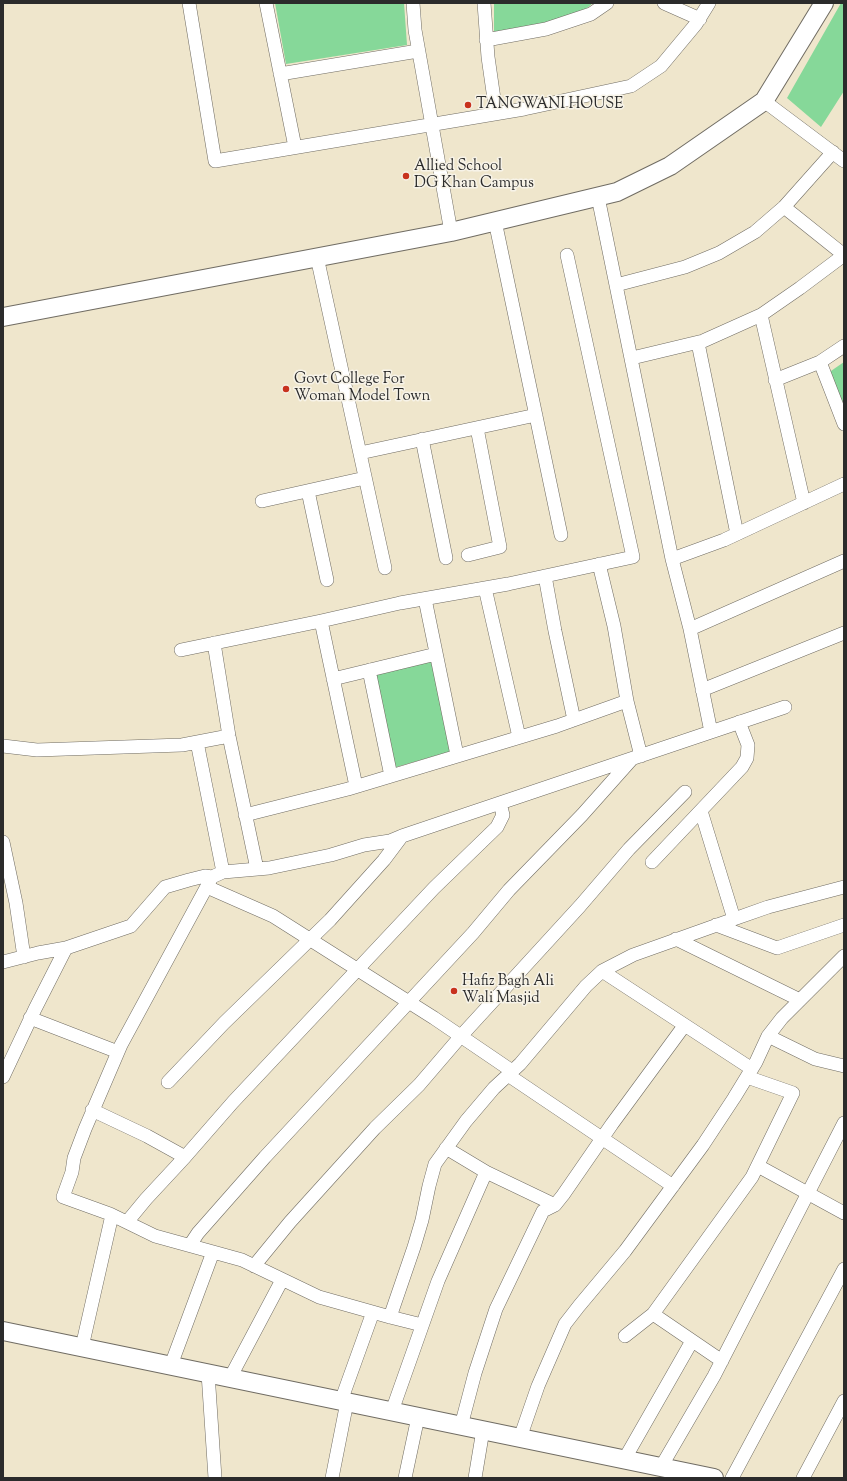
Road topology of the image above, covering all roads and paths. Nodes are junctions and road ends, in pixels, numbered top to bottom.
1 (189, 3) edge
2 (266, 3) edge
3 (413, 3) edge
4 (484, 3) edge
5 (607, 3) edge
6 (664, 3) edge
7 (709, 3) edge
8 (824, 3) edge
9 (700, 19) junction
10 (486, 40) junction
11 (418, 50) junction
12 (280, 74) junction
13 (764, 101) junction
14 (496, 113) junction
15 (431, 124) junction
16 (295, 147) junction
17 (833, 152) junction
18 (844, 160) edge
19 (598, 197) junction
20 (784, 207) junction
21 (495, 221) junction
22 (451, 232) junction
23 (568, 255) dead end
24 (844, 255) edge
25 (317, 257) junction
26 (616, 285) junction
27 (761, 315) junction
28 (3, 317) edge
29 (698, 342) junction
30 (844, 346) edge
31 (632, 358) junction
32 (820, 362) junction
33 (775, 380) junction
34 (536, 415) junction
35 (844, 424) edge
36 (476, 428) junction
37 (422, 439) junction
38 (360, 453) junction
39 (365, 478) junction
40 (844, 484) edge
41 (308, 491) junction
42 (262, 501) dead end
43 (804, 503) junction
44 (738, 534) junction
45 (561, 535) dead end
46 (468, 555) dead end
47 (446, 558) dead end
48 (672, 559) junction
49 (844, 561) edge
50 (598, 564) junction
51 (385, 568) dead end
52 (545, 576) junction
53 (327, 580) dead end
54 (485, 588) junction
55 (425, 599) junction
56 (321, 621) junction
57 (690, 629) junction
58 (844, 632) edge
59 (214, 643) junction
60 (181, 650) dead end
61 (436, 654) junction
62 (369, 670) junction
63 (333, 679) junction
64 (702, 690) junction
65 (627, 701) junction
66 (785, 707) dead end
67 (574, 720) junction
68 (739, 722) junction
69 (711, 732) junction
70 (229, 736) junction
71 (519, 737) junction
72 (197, 742) junction
73 (3, 746) edge
74 (457, 755) junction
75 (636, 757) junction
76 (391, 776) junction
77 (356, 786) junction
78 (685, 792) dead end
79 (500, 803) junction
80 (701, 811) junction
81 (245, 815) junction
82 (402, 836) junction
83 (3, 842) edge
84 (652, 862) dead end
85 (257, 869) junction
86 (7, 876) edge
87 (214, 879) junction
88 (844, 887) edge
89 (734, 918) junction
90 (716, 925) junction
91 (844, 925) edge
92 (676, 939) junction
93 (310, 940) junction
94 (66, 948) junction
95 (24, 956) junction
96 (844, 956) edge
97 (3, 962) edge
98 (357, 970) junction
99 (602, 971) junction
100 (800, 1000) junction
101 (408, 1002) junction
102 (30, 1018) junction
103 (684, 1026) junction
104 (461, 1036) junction
105 (768, 1036) junction
106 (118, 1052) junction
107 (844, 1066) edge
108 (510, 1073) junction
109 (749, 1073) junction
110 (3, 1077) edge
111 (168, 1082) dead end
112 (92, 1110) junction
113 (844, 1123) edge
114 (601, 1139) junction
115 (446, 1148) junction
116 (185, 1157) junction
117 (758, 1166) junction
118 (486, 1172) junction
119 (673, 1186) junction
120 (808, 1193) junction
121 (555, 1205) junction
122 (844, 1212) edge
123 (112, 1215) junction
124 (127, 1222) junction
125 (190, 1245) junction
126 (213, 1252) junction
127 (254, 1266) junction
128 (844, 1269) edge
129 (282, 1280) junction
130 (372, 1312) junction
131 (653, 1314) junction
132 (390, 1317) junction
133 (422, 1324) junction
134 (3, 1331) edge
135 (625, 1336) dead end
136 (692, 1341) junction
137 (82, 1347) junction
138 (722, 1361) junction
139 (171, 1365) junction
140 (208, 1373) junction
141 (230, 1378) junction
142 (344, 1401) junction
143 (844, 1402) edge
144 (392, 1412) junction
145 (418, 1417) junction
146 (461, 1426) junction
147 (483, 1430) junction
148 (520, 1438) junction
149 (624, 1460) junction
150 (661, 1467) junction
151 (215, 1478) edge
152 (332, 1478) edge
153 (405, 1478) edge
154 (475, 1478) edge
155 (714, 1478) edge
156 (732, 1478) edge
157 (803, 1478) edge

1 - 16 street
2 - 12 street
3 - 11 street
4 - 10 street
5 - 10 street
6 - 9 street
7 - 9 street
8 - 13 street
9 - 14 street
10 - 14 street
11 - 12 street
11 - 15 street
12 - 16 street
13 - 17 street
13 - 19 street
14 - 15 street
15 - 16 street
15 - 22 street
17 - 18 street
17 - 20 street
19 - 21 street
19 - 26 street
20 - 24 street
20 - 26 street
21 - 22 street
21 - 34 street
22 - 25 street
23 - 50 street
24 - 27 street
25 - 28 street
25 - 38 street
26 - 31 street
27 - 29 street
27 - 33 street
29 - 31 street
29 - 44 street
30 - 32 street
31 - 48 street
32 - 33 street
32 - 35 street
33 - 43 street
34 - 36 street
34 - 45 street
36 - 37 street
36 - 46 street
37 - 38 street
37 - 47 street
38 - 39 street
39 - 41 street
39 - 51 street
40 - 43 street
41 - 42 street
41 - 53 street
43 - 44 street
44 - 48 street
48 - 57 street
49 - 57 street
50 - 52 street
50 - 65 street
52 - 54 street
52 - 67 street
54 - 55 street
54 - 71 street
55 - 56 street
55 - 61 street
56 - 59 street
56 - 63 street
57 - 64 street
58 - 64 street
59 - 60 street
59 - 70 street
61 - 62 street
61 - 74 street
62 - 63 street
62 - 76 street
63 - 77 street
64 - 69 street
65 - 67 street
65 - 75 street
66 - 68 street
67 - 71 street
68 - 69 street
68 - 80 street
69 - 75 street
70 - 72 street
70 - 81 street
71 - 74 street
72 - 73 street
72 - 87 street
74 - 76 street
75 - 79 street
75 - 101 street
76 - 77 street
77 - 81 street
78 - 104 street
79 - 82 street
79 - 98 street
80 - 84 street
80 - 89 street
81 - 85 street
82 - 85 street
82 - 93 street
83 - 86 street
85 - 87 street
86 - 95 street
87 - 93 street
87 - 94 street
87 - 106 street
88 - 89 street
89 - 90 street
90 - 91 street
90 - 92 street
92 - 99 street
92 - 100 street
93 - 98 street
93 - 111 street
94 - 95 street
94 - 102 street
95 - 97 street
96 - 100 street
98 - 101 street
98 - 116 street
99 - 103 street
99 - 108 street
100 - 105 street
101 - 104 street
101 - 125 street
102 - 106 street
102 - 110 street
103 - 109 street
103 - 114 street
104 - 108 street
104 - 127 street
105 - 107 street
105 - 109 street
106 - 112 street
108 - 114 street
108 - 115 street
109 - 117 street
109 - 119 street
112 - 116 street
112 - 123 street
113 - 120 street
114 - 119 street
114 - 121 street
115 - 118 street
115 - 132 street
116 - 124 street
117 - 120 street
117 - 131 street
118 - 121 street
118 - 133 street
119 - 148 street
120 - 122 street
120 - 138 street
121 - 146 street
123 - 124 street
123 - 137 street
124 - 125 street
125 - 126 street
126 - 127 street
126 - 139 street
127 - 129 street
128 - 156 street
129 - 130 street
129 - 141 street
130 - 132 street
130 - 142 street
131 - 135 street
131 - 136 street
132 - 133 street
133 - 144 street
134 - 137 street
136 - 138 street
136 - 149 street
137 - 139 street
138 - 150 street
139 - 140 street
140 - 141 street
140 - 151 street
141 - 142 street
142 - 144 street
142 - 152 street
143 - 157 street
144 - 145 street
145 - 146 street
145 - 153 street
146 - 147 street
147 - 148 street
147 - 154 street
148 - 149 street
149 - 150 street
150 - 155 street

